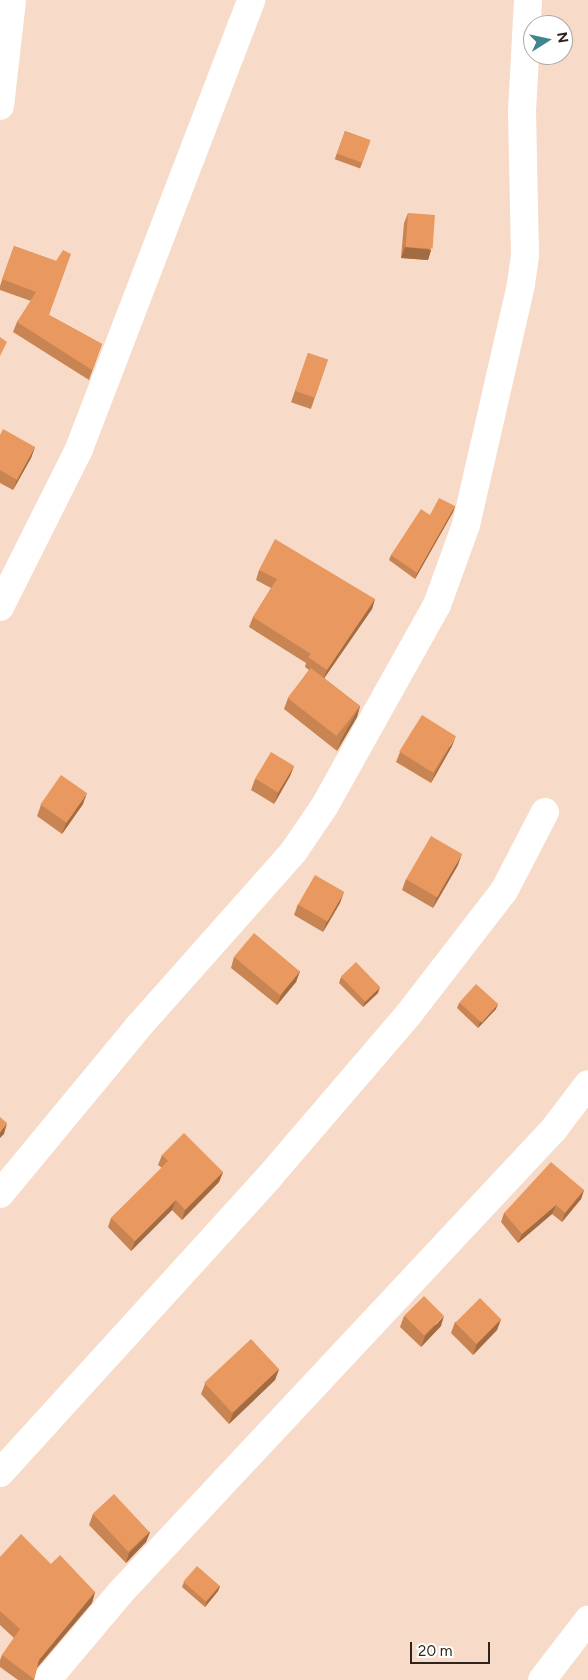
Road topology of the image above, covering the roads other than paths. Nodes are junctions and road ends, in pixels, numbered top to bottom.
1 (12, 0) edge
2 (251, 0) edge
3 (528, 0) edge
4 (0, 106) edge
5 (0, 607) edge
6 (545, 812) dead end
7 (588, 1084) edge
8 (0, 1194) edge
9 (0, 1473) edge
10 (588, 1620) edge
11 (47, 1680) edge
12 (542, 1680) edge

1 - 4 street
2 - 5 street
3 - 8 street
6 - 9 street
7 - 11 street
10 - 12 street

